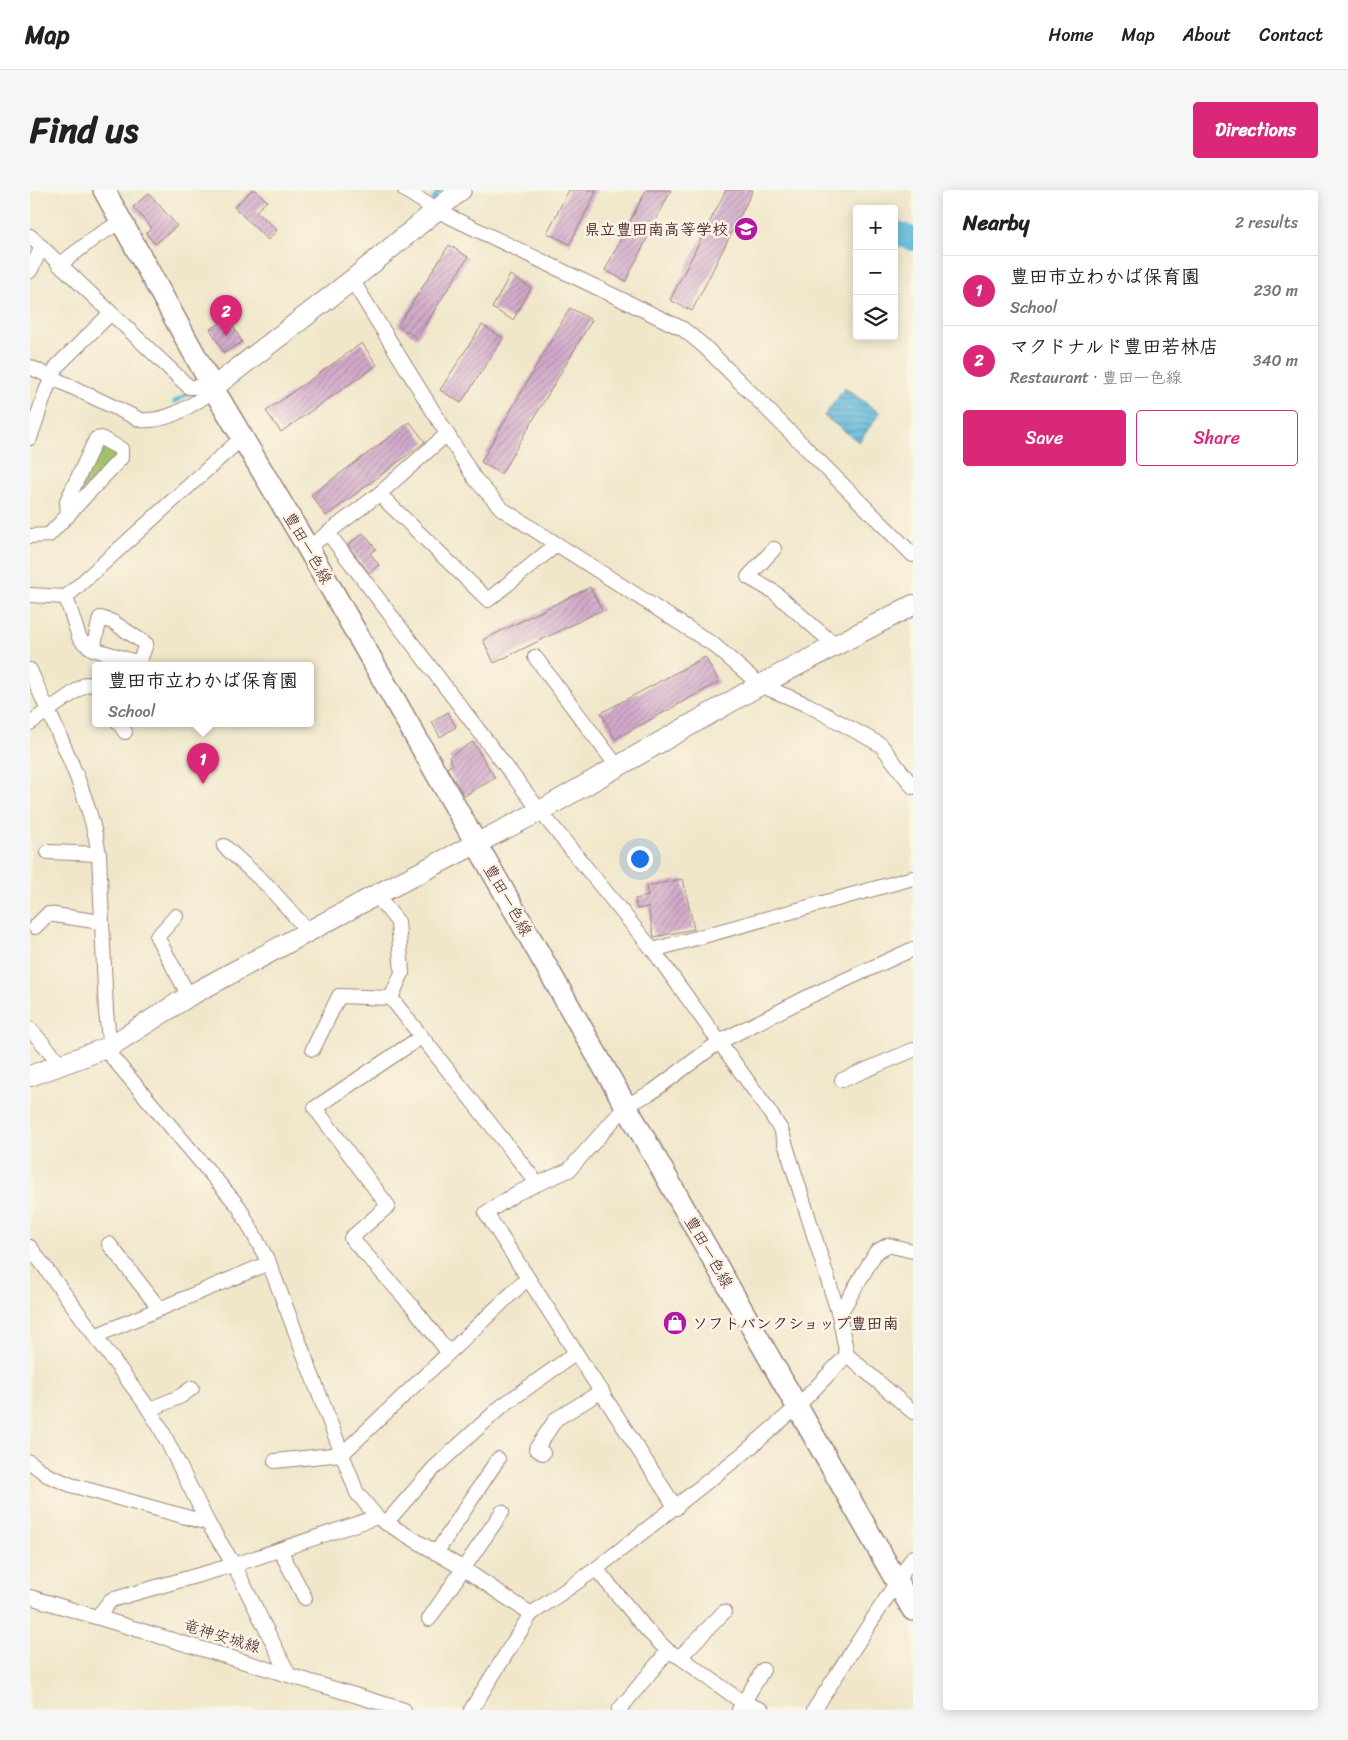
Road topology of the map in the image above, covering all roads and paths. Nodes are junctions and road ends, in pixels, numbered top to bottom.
1 (104, 190) edge
2 (405, 190) edge
3 (461, 190) edge
4 (438, 211) junction
5 (122, 221) junction
6 (30, 236) edge
7 (42, 247) junction
8 (60, 265) junction
9 (30, 271) edge
10 (352, 280) junction
11 (111, 313) junction
12 (30, 367) edge
13 (51, 377) junction
14 (214, 388) junction
15 (447, 434) junction
16 (244, 436) junction
17 (30, 438) edge
18 (379, 494) junction
19 (68, 516) junction
20 (328, 534) junction
21 (30, 536) edge
22 (556, 545) junction
23 (308, 548) junction
24 (774, 549) dead end
25 (913, 555) edge
26 (30, 595) edge
27 (66, 597) junction
28 (913, 605) edge
29 (836, 647) junction
30 (93, 649) dead end
31 (535, 657) dead end
32 (30, 670) edge
33 (92, 685) edge
34 (760, 685) junction
35 (47, 711) junction
36 (30, 723) edge
37 (617, 766) junction
38 (913, 787) edge
39 (540, 811) junction
40 (476, 845) junction
41 (224, 846) dead end
42 (48, 852) dead end
43 (99, 854) junction
44 (913, 878) edge
45 (376, 895) junction
46 (176, 916) dead end
47 (101, 922) junction
48 (34, 927) dead end
49 (309, 932) junction
50 (653, 950) junction
51 (912, 952) edge
52 (189, 996) junction
53 (391, 998) junction
54 (30, 1030) edge
55 (421, 1037) junction
56 (719, 1042) junction
57 (109, 1047) junction
58 (313, 1049) dead end
59 (913, 1050) edge
60 (61, 1064) junction
61 (30, 1076) edge
62 (842, 1080) dead end
63 (626, 1106) junction
64 (537, 1183) junction
65 (109, 1244) dead end
66 (30, 1246) edge
67 (913, 1251) edge
68 (269, 1263) junction
69 (35, 1266) edge
70 (528, 1278) junction
71 (159, 1308) junction
72 (839, 1315) junction
73 (95, 1336) junction
74 (448, 1352) junction
75 (576, 1353) junction
76 (847, 1355) junction
77 (192, 1388) dead end
78 (602, 1391) junction
79 (797, 1407) junction
80 (149, 1410) junction
81 (913, 1412) edge
82 (543, 1453) dead end
83 (342, 1454) junction
84 (498, 1459) dead end
85 (275, 1461) dead end
86 (30, 1462) edge
87 (676, 1508) junction
88 (502, 1512) dead end
89 (381, 1520) junction
90 (208, 1523) junction
91 (280, 1550) junction
92 (436, 1553) junction
93 (913, 1557) edge
94 (234, 1565) junction
95 (464, 1569) junction
96 (596, 1569) junction
97 (897, 1582) junction
98 (30, 1597) edge
99 (305, 1598) dead end
100 (913, 1610) edge
101 (724, 1612) dead end
102 (531, 1614) junction
103 (97, 1617) junction
104 (429, 1619) dead end
105 (674, 1654) junction
106 (763, 1670) dead end
107 (289, 1675) junction
108 (741, 1706) edge
109 (404, 1710) edge
110 (471, 1710) edge
111 (619, 1710) edge
112 (762, 1710) edge
113 (814, 1710) edge

1 - 5 main road, 豊田一色線
2 - 4 street
3 - 4 street
4 - 10 street
4 - 25 street
5 - 8 street
5 - 14 main road, 豊田一色線
6 - 7 street
7 - 8 street
7 - 9 street
8 - 11 street
10 - 14 street
10 - 15 street
11 - 13 street
11 - 14 street
12 - 13 street
13 - 14 street
13 - 17 street
14 - 16 main road, 豊田一色線
15 - 18 street
15 - 22 street
16 - 23 main road, 豊田一色線
16 - 27 street
18 - 20 street
18 - 22 street
19 - 19 street
19 - 21 street
20 - 23 street
20 - 39 street
22 - 34 street
23 - 40 main road, 豊田一色線
24 - 29 street
26 - 27 street
27 - 30 street
28 - 29 street
29 - 34 street
31 - 37 street
32 - 35 street
33 - 35 street
34 - 37 street
34 - 38 street
35 - 36 street
35 - 43 street
37 - 39 street
39 - 40 street
39 - 50 street
40 - 45 street
40 - 63 main road, 豊田一色線
41 - 49 street
42 - 43 street
43 - 47 street
44 - 50 street
45 - 49 street
45 - 53 street
46 - 52 street
47 - 48 street
47 - 57 street
49 - 52 street
50 - 56 street
51 - 56 street
52 - 57 street
53 - 55 street
53 - 58 street
54 - 60 street
55 - 64 street
55 - 74 street
56 - 63 street
56 - 72 street
57 - 60 street
57 - 68 street
59 - 62 street
60 - 61 street
63 - 64 street
63 - 79 main road, 豊田一色線
64 - 70 street
65 - 71 street
66 - 69 street
67 - 72 street
68 - 71 street
68 - 83 street
69 - 73 street
70 - 74 street
70 - 75 street
71 - 73 street
72 - 76 street
73 - 80 street
74 - 83 street
75 - 78 street
75 - 89 street
76 - 79 street
76 - 81 street
77 - 80 street
78 - 82 street
78 - 87 street
79 - 87 street
79 - 97 main road, 豊田一色線
80 - 90 street
83 - 85 street
83 - 89 street
84 - 92 street
86 - 90 street
87 - 96 street
88 - 95 street
89 - 91 street
89 - 92 street
90 - 94 street
91 - 94 street
91 - 99 street
92 - 95 street
93 - 97 street
94 - 103 street
94 - 107 street
95 - 102 street
95 - 104 street
96 - 102 street
96 - 105 street
97 - 100 main road, 豊田一色線
97 - 113 street
98 - 103 street, 竜神安城線
101 - 105 street
102 - 110 street
103 - 107 street, 竜神安城線
105 - 108 street
105 - 111 street
106 - 108 street
107 - 109 street, 竜神安城線
108 - 112 street

